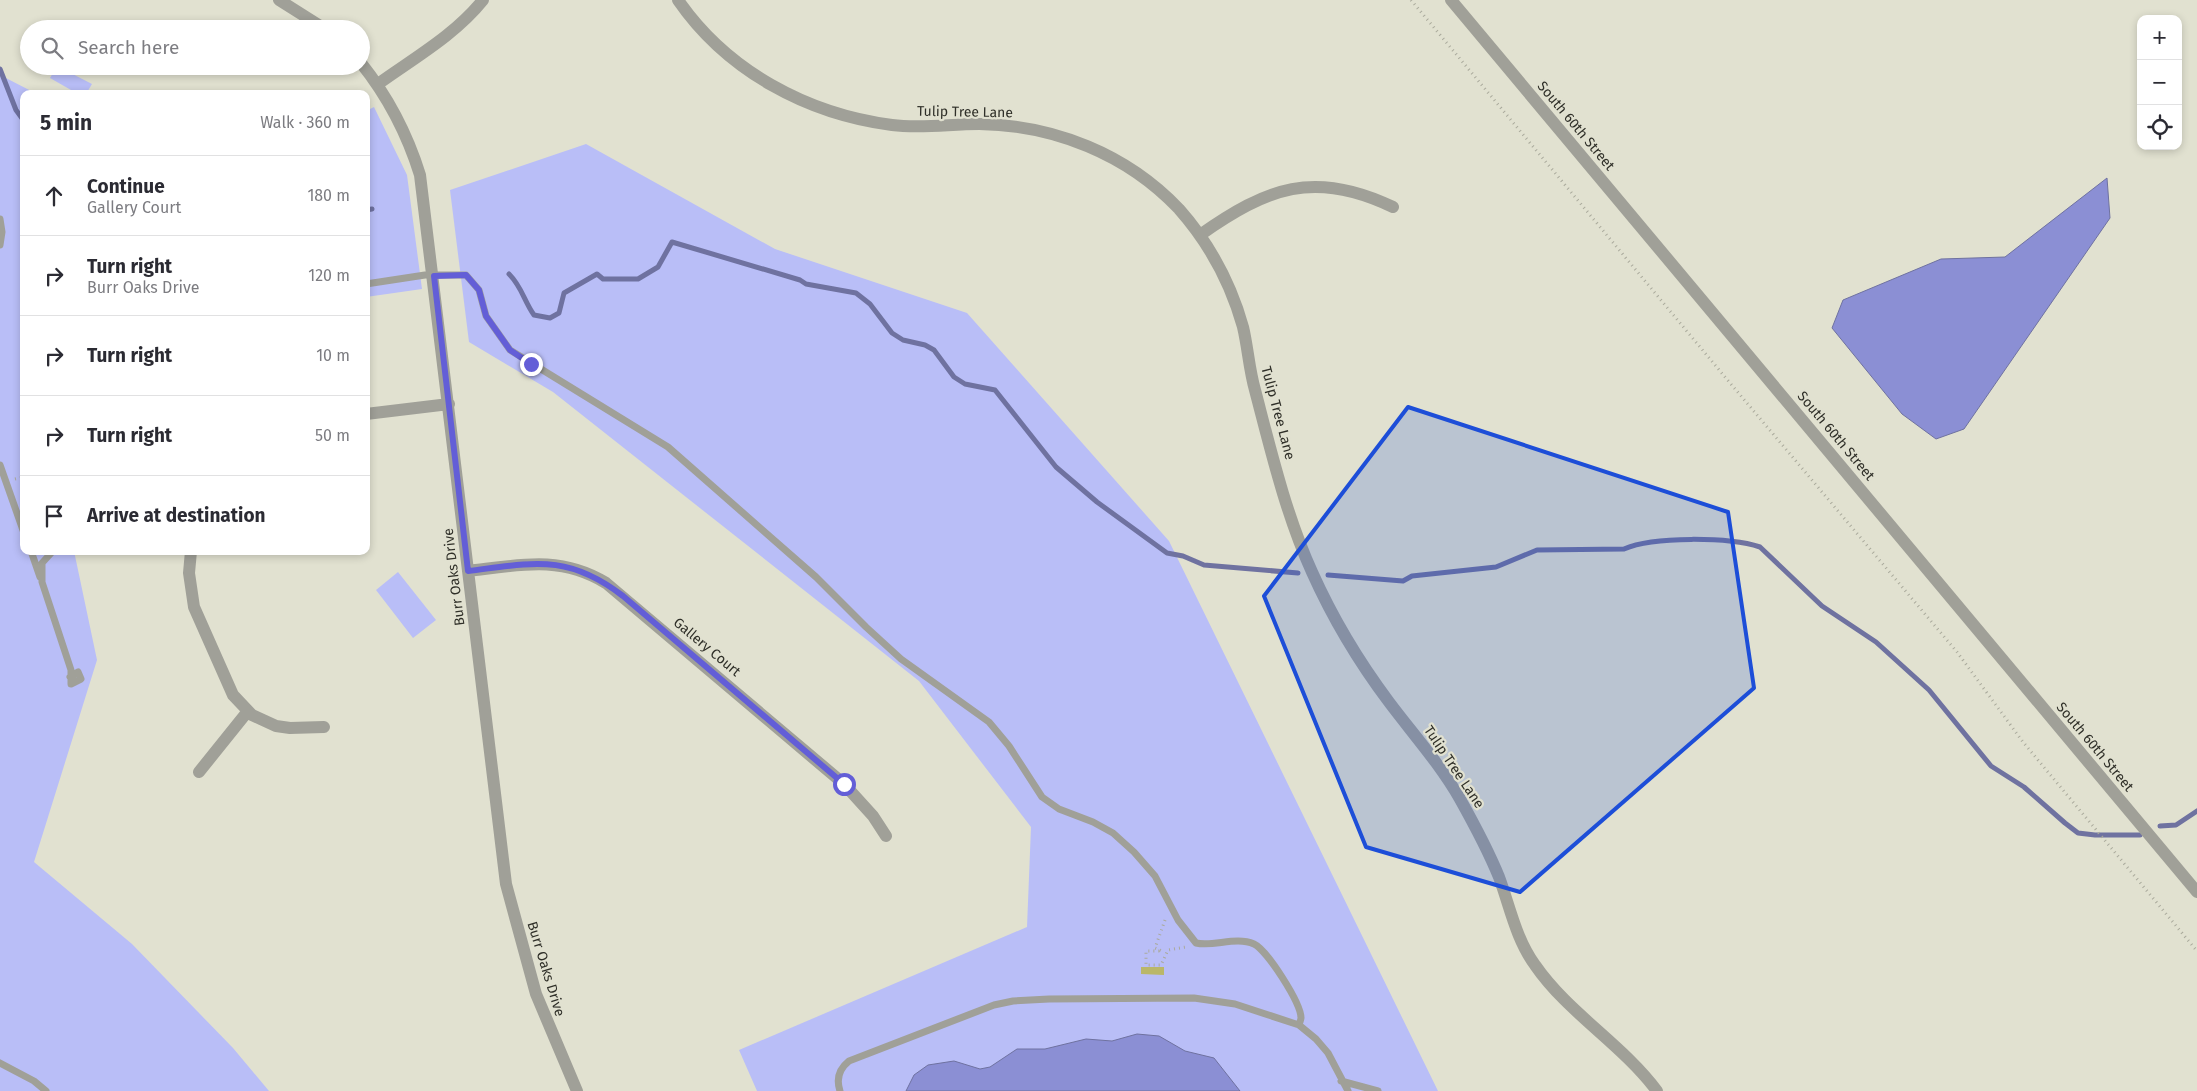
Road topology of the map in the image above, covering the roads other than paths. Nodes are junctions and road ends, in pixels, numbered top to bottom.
1 (279, 0) edge
2 (483, 0) edge
3 (678, 0) edge
4 (1451, 0) edge
5 (311, 20) edge
6 (370, 74) edge
7 (378, 84) junction
8 (1393, 207) dead end
9 (0, 219) edge
10 (1200, 235) junction
11 (0, 245) edge
12 (434, 276) junction
13 (370, 283) edge
14 (449, 404) junction
15 (370, 414) edge
16 (0, 464) edge
17 (20, 522) edge
18 (32, 555) edge
19 (49, 555) edge
20 (191, 555) edge
21 (468, 571) junction
22 (42, 582) junction
23 (70, 677) dead end
24 (248, 711) junction
25 (324, 727) dead end
26 (199, 772) dead end
27 (886, 836) dead end
28 (2197, 892) edge
29 (1299, 1026) junction
30 (0, 1062) edge
31 (1342, 1081) junction
32 (46, 1091) edge
33 (577, 1091) edge
34 (840, 1091) edge
35 (1348, 1091) edge
36 (1378, 1091) edge
37 (1657, 1091) edge

1 - 5 street
2 - 7 street
3 - 10 street, Tulip Tree Lane
4 - 28 street, South 60th Street
6 - 7 street, Burr Oaks Drive
7 - 12 street, Burr Oaks Drive
8 - 10 street
9 - 11 lane
10 - 37 street, Tulip Tree Lane
12 - 13 lane
12 - 14 street, Burr Oaks Drive
12 - 29 lane
14 - 15 street
14 - 21 street, Burr Oaks Drive
16 - 17 lane
18 - 22 lane
19 - 22 lane
20 - 24 street
21 - 27 street, Gallery Court
21 - 33 street, Burr Oaks Drive
22 - 23 lane
24 - 25 street
24 - 26 street
29 - 31 lane
29 - 34 lane
30 - 32 lane
31 - 35 lane
31 - 36 lane

